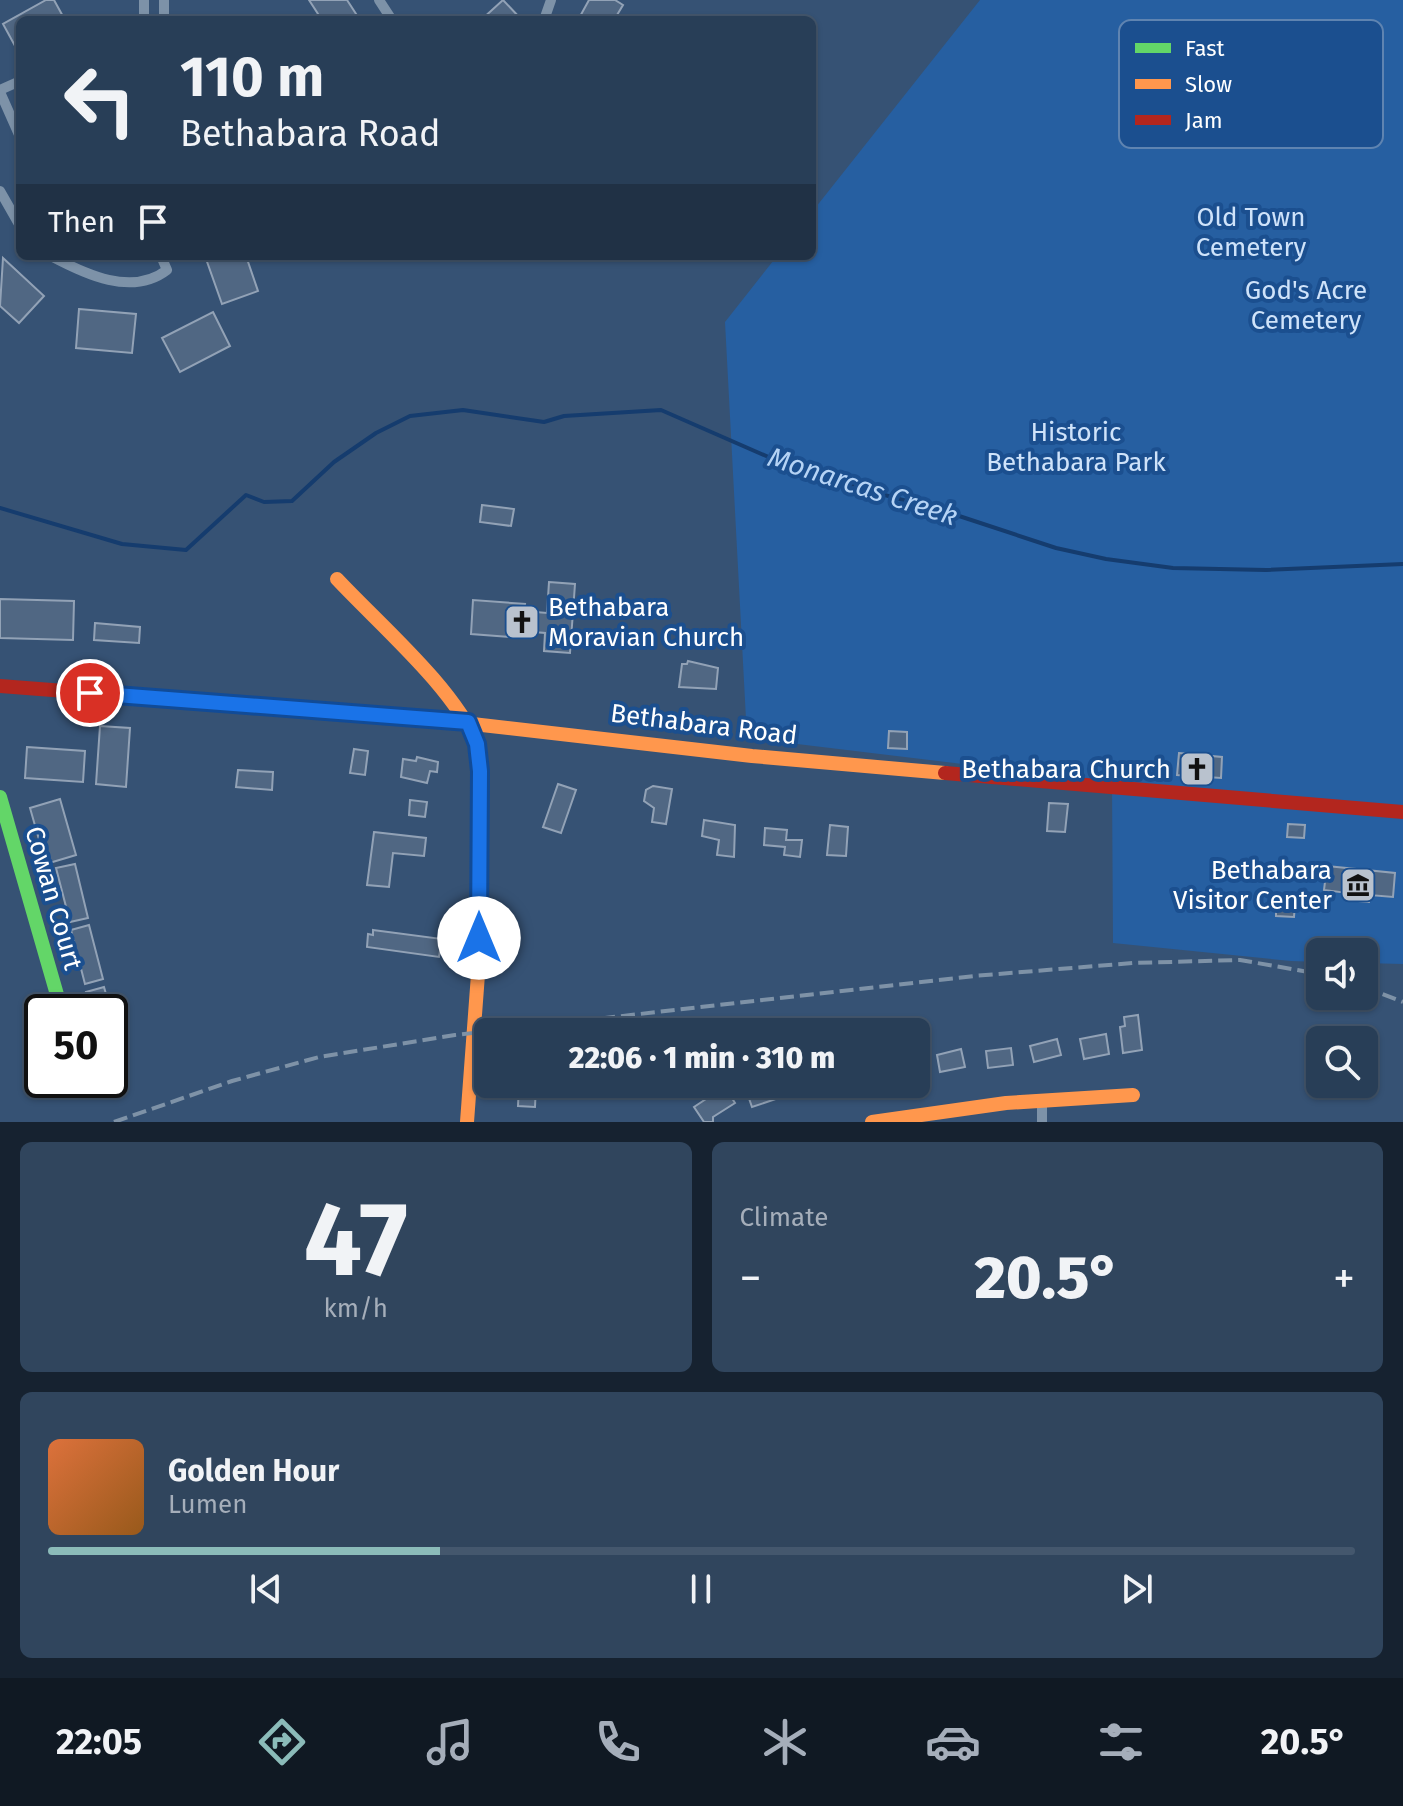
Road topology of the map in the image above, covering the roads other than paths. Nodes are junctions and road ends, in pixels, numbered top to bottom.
1 (0, 91) edge
2 (16, 128) edge
3 (0, 191) edge
4 (16, 219) edge
5 (58, 260) edge
6 (163, 260) edge
7 (337, 579) dead end
8 (0, 686) edge
9 (468, 722) junction
10 (0, 797) edge
11 (1403, 812) edge
12 (57, 994) edge
13 (1133, 1095) dead end
14 (1042, 1103) junction
15 (467, 1122) edge
16 (872, 1122) edge
17 (1042, 1122) edge

1 - 2 street
3 - 4 street
5 - 6 street
7 - 9 street
8 - 9 street, Bethabara Road
9 - 11 street, Bethabara Road
9 - 15 street
10 - 12 street, Cowan Court
13 - 14 street
14 - 16 street
14 - 17 street

